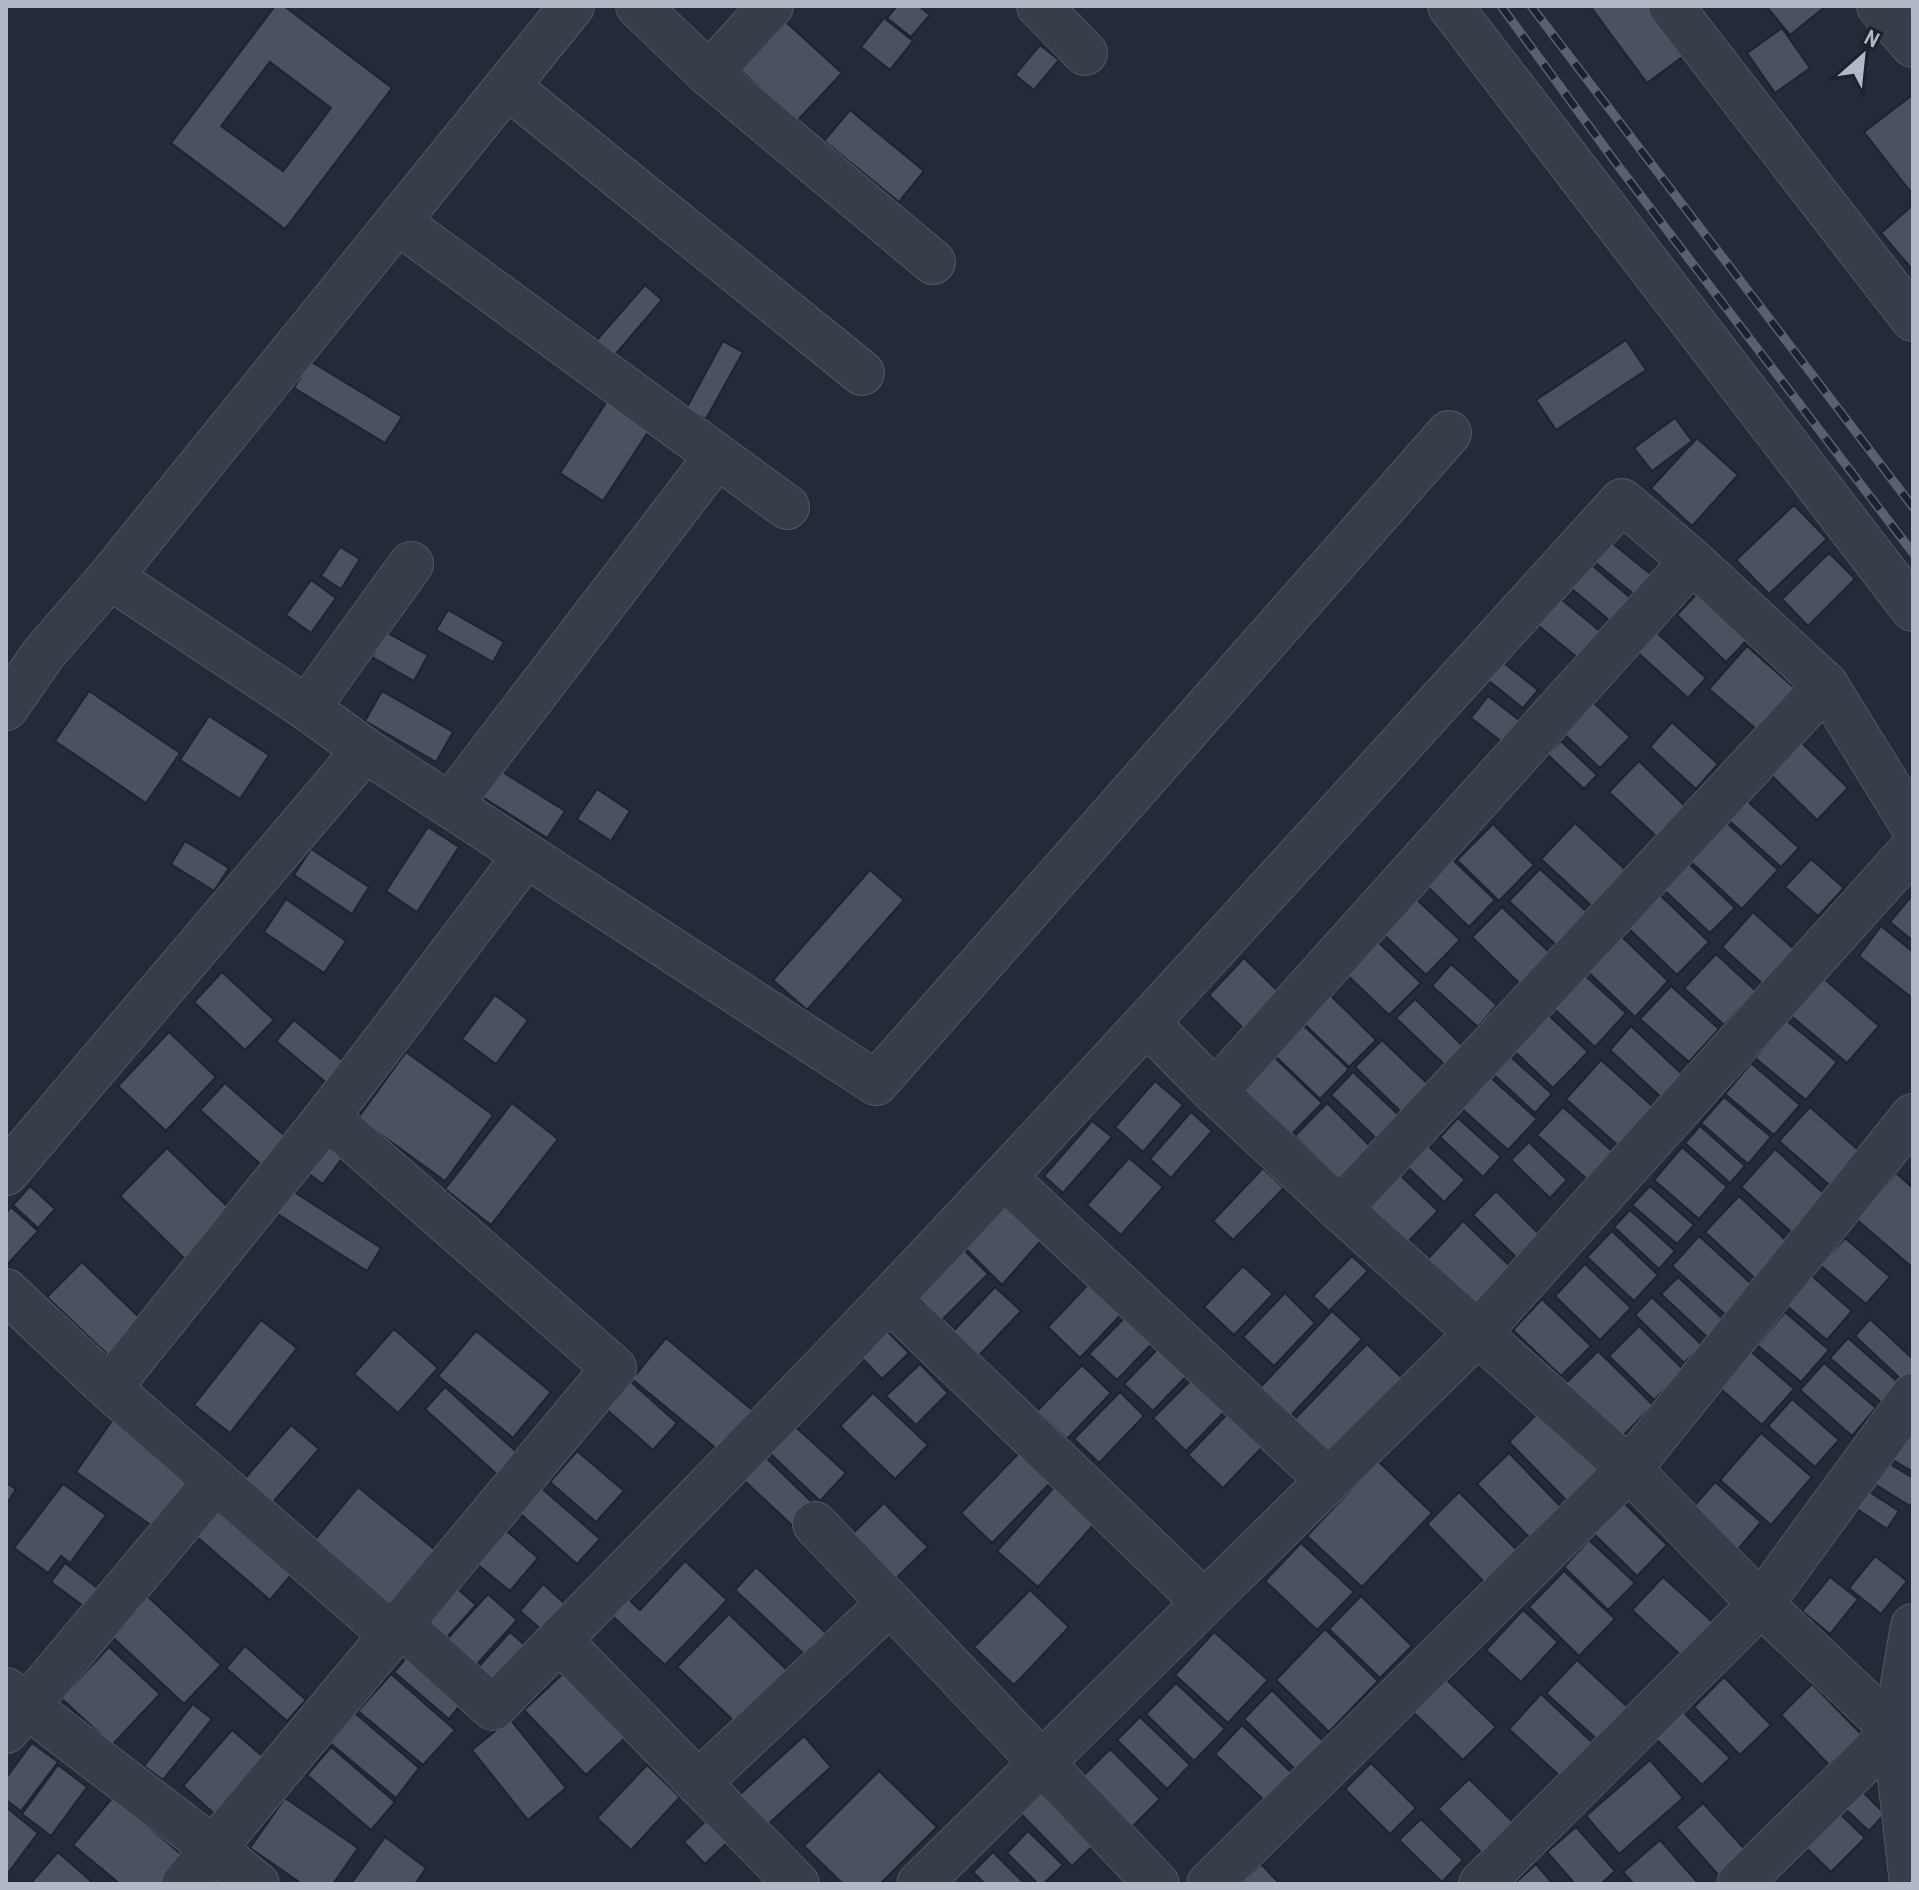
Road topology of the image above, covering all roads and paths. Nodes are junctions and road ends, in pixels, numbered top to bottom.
1 (572, 6) edge
2 (638, 6) edge
3 (771, 6) edge
4 (1039, 6) edge
5 (1450, 6) edge
6 (1671, 6) edge
7 (1879, 6) edge
8 (1913, 45) edge
9 (1085, 53) dead end
10 (709, 74) junction
11 (507, 86) junction
12 (398, 222) junction
13 (933, 262) dead end
14 (1910, 308) edge
15 (862, 373) dead end
16 (1449, 433) dead end
17 (717, 456) junction
18 (787, 507) dead end
19 (1692, 561) junction
20 (411, 564) dead end
21 (110, 577) junction
22 (1913, 609) edge
23 (1826, 685) junction
24 (6, 708) edge
25 (307, 708) junction
26 (365, 750) junction
27 (450, 805) junction
28 (1913, 826) edge
29 (1913, 848) edge
30 (526, 855) junction
31 (1147, 1023) junction
32 (1215, 1092) junction
33 (1913, 1116) edge
34 (327, 1117) junction
35 (6, 1173) edge
36 (1004, 1177) junction
37 (1340, 1209) junction
38 (6, 1291) edge
39 (889, 1299) junction
40 (1478, 1333) junction
41 (109, 1388) junction
42 (1913, 1396) edge
43 (1629, 1469) junction
44 (1328, 1480) junction
45 (216, 1481) junction
46 (815, 1524) dead end
47 (1204, 1602) junction
48 (890, 1603) junction
49 (1761, 1604) junction
50 (1913, 1626) edge
51 (396, 1629) junction
52 (559, 1640) junction
53 (13, 1709) edge
54 (1895, 1731) junction
55 (1042, 1764) junction
56 (698, 1783) junction
57 (214, 1849) junction
58 (184, 1884) edge
59 (257, 1884) edge
60 (797, 1884) edge
61 (919, 1884) edge
62 (1157, 1884) edge
63 (1209, 1884) edge
64 (1481, 1884) edge
65 (1739, 1884) edge
66 (1912, 1884) edge

1 - 11 street
2 - 10 street
3 - 10 street
4 - 9 street
5 - 22 street
6 - 14 street
7 - 8 street
10 - 13 street
11 - 12 street
11 - 15 street
12 - 17 street
12 - 21 street
16 - 30 street
17 - 18 street
17 - 27 street
19 - 23 street
19 - 31 street
19 - 32 street
20 - 25 street
21 - 24 street
21 - 25 street
23 - 28 street
23 - 37 street
25 - 26 street
26 - 27 street
26 - 35 street
27 - 30 street
29 - 40 street
30 - 34 street
31 - 32 street
31 - 36 street
32 - 37 street
33 - 43 street
34 - 41 street
34 - 51 street
36 - 39 street
36 - 44 street
37 - 40 street
38 - 41 street
39 - 47 street
39 - 52 street
40 - 43 street
40 - 44 street
41 - 45 street
42 - 49 street
43 - 49 street
43 - 63 street
44 - 47 street
45 - 51 street
45 - 53 street
46 - 48 street
47 - 55 street
48 - 55 street
48 - 56 street
49 - 54 street
49 - 64 street
50 - 54 street
51 - 52 street
51 - 57 street
52 - 56 street
53 - 57 street
54 - 65 street
54 - 66 street
55 - 61 street
55 - 62 street
56 - 60 street
57 - 58 street
57 - 59 street

